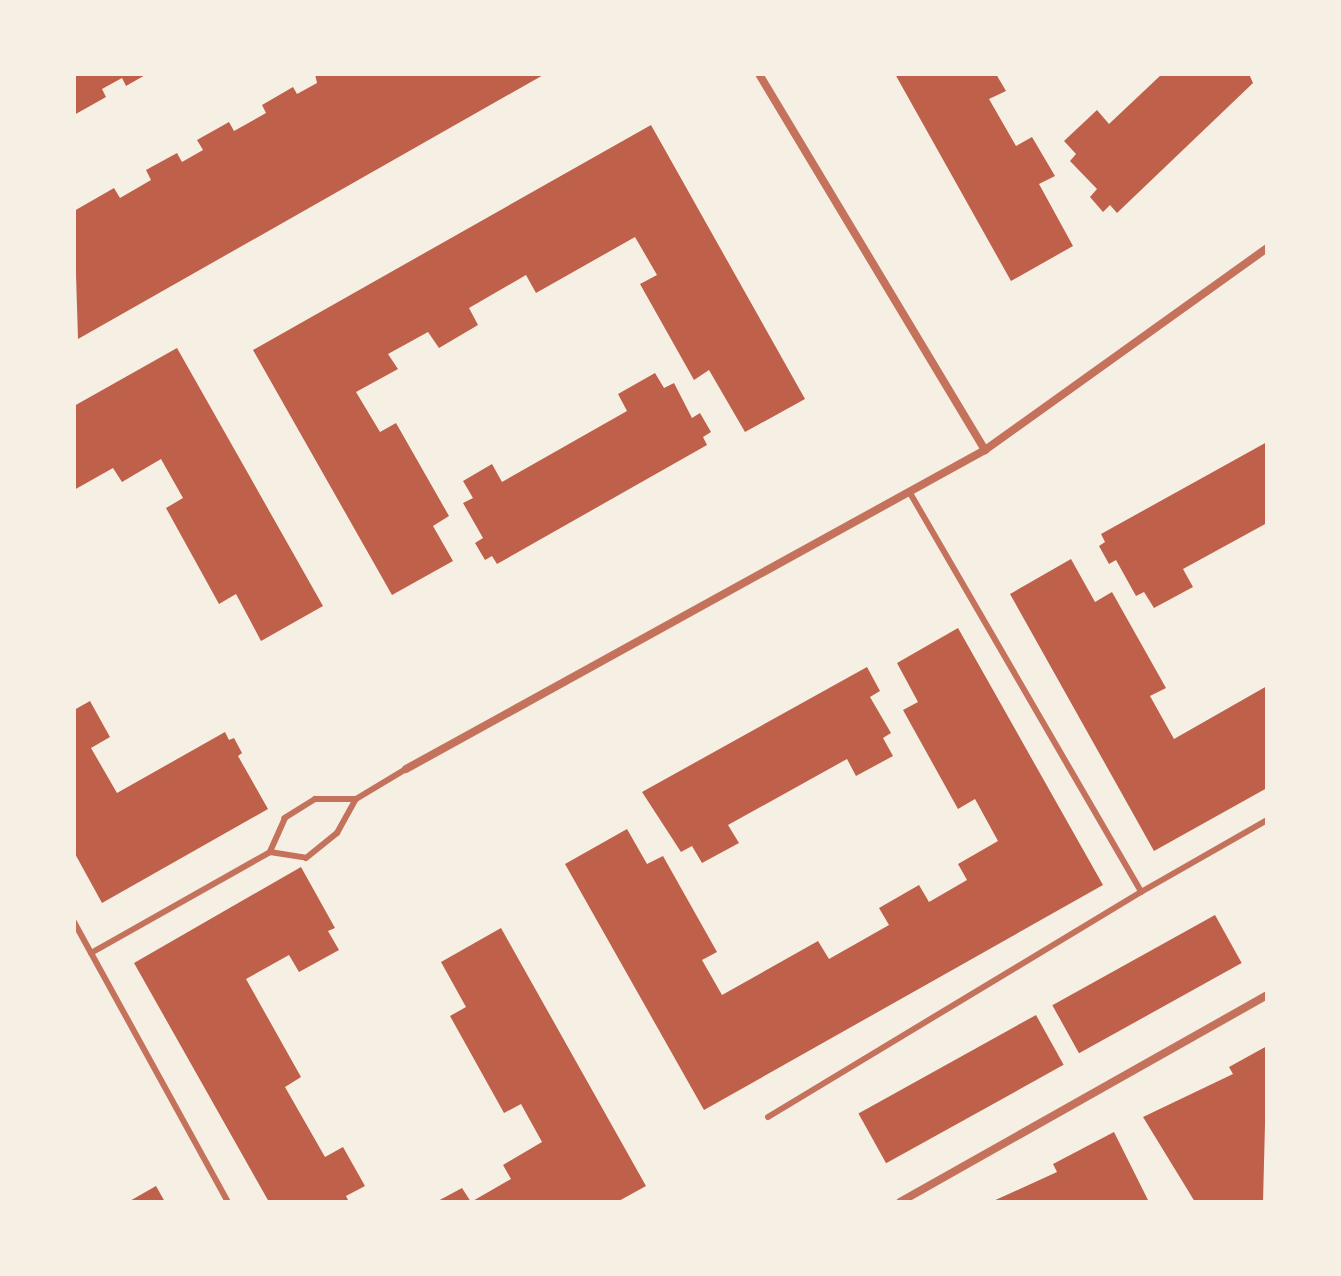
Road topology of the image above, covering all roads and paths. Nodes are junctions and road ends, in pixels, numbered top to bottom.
1 (759, 74) edge
2 (1267, 248) edge
3 (985, 450) junction
4 (910, 493) junction
5 (406, 769) joint
6 (356, 799) junction
7 (1267, 820) edge
8 (270, 852) junction
9 (1141, 892) junction
10 (74, 922) edge
11 (91, 953) junction
12 (1267, 995) edge
13 (768, 1117) dead end
14 (228, 1202) edge
15 (900, 1202) edge

1 - 3 street
2 - 3 street
3 - 4 street
4 - 5 street
4 - 9 lane
5 - 6 lane
6 - 8 lane
6 - 8 lane
7 - 9 lane
8 - 11 lane
9 - 13 lane
10 - 11 lane
11 - 14 lane
12 - 15 street

